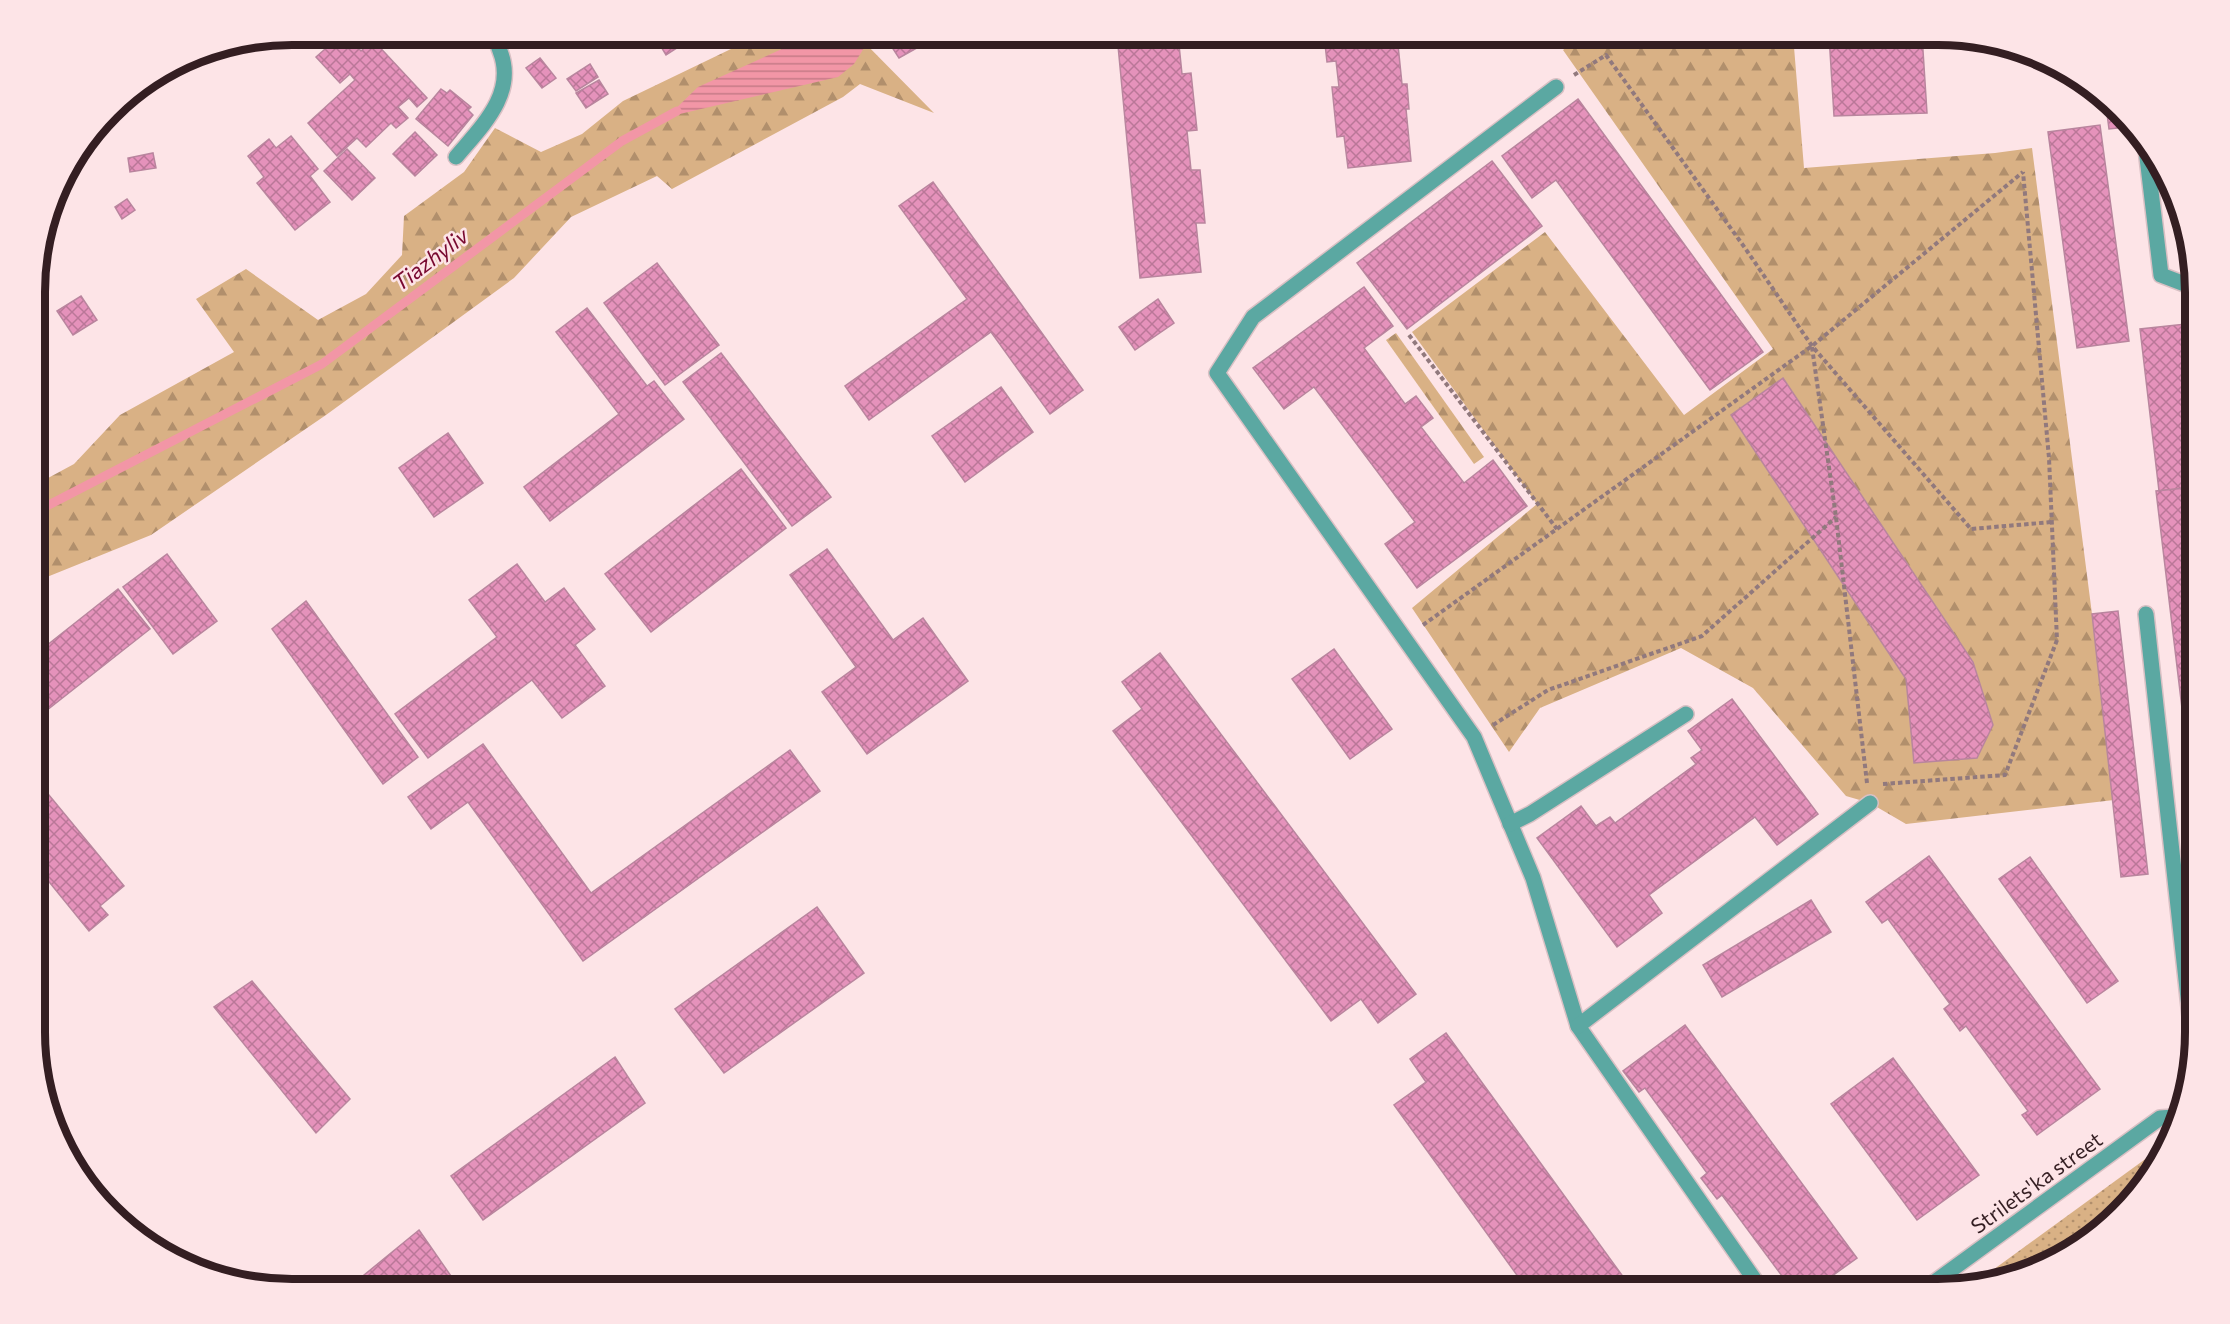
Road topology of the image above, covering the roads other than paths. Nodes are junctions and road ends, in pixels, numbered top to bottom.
1 (497, 45) edge
2 (1556, 87) road end
3 (456, 157) dead end
4 (2147, 161) edge
5 (2184, 284) edge
6 (2146, 614) dead end
7 (1686, 714) dead end
8 (1870, 803) road end
9 (1510, 824) junction
10 (2185, 971) edge
11 (1578, 1026) junction
12 (2170, 1117) edge
13 (1754, 1279) edge
14 (1939, 1279) edge

1 - 3 street
2 - 9 street
4 - 5 street
6 - 10 street
7 - 9 street
8 - 11 street
9 - 11 street
11 - 13 street
12 - 14 street, Strilets'ka street

